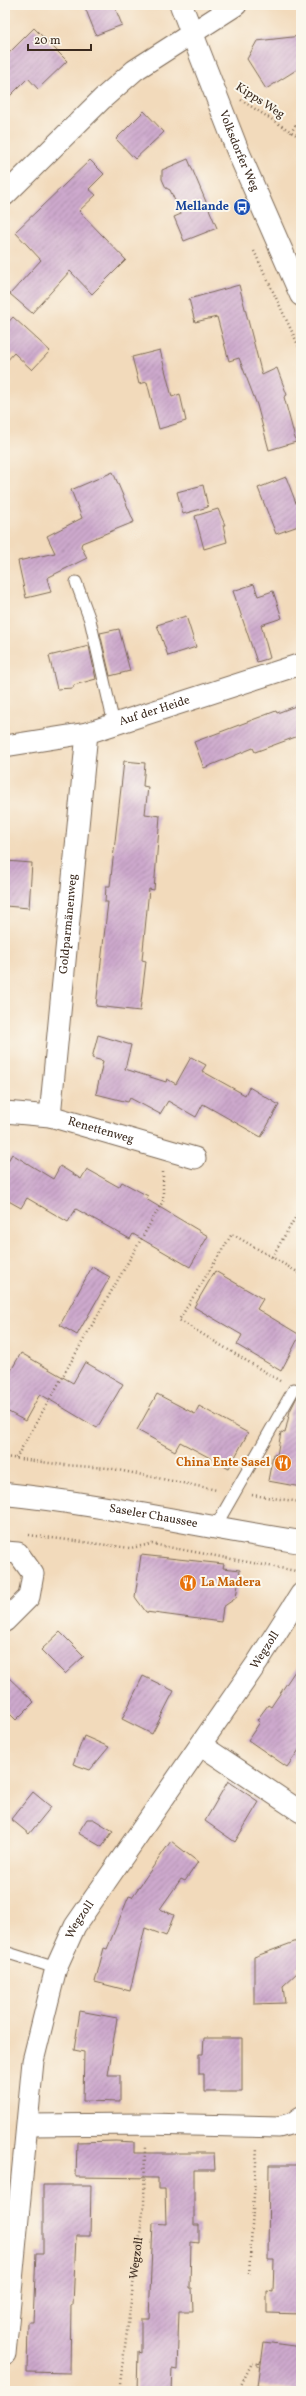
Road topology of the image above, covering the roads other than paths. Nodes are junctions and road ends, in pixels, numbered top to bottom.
1 (182, 5) edge
2 (236, 5) edge
3 (192, 33) junction
4 (5, 195) edge
5 (301, 295) edge
6 (76, 582) dead end
7 (301, 664) edge
8 (114, 724) junction
9 (87, 733) junction
10 (5, 746) edge
11 (5, 1112) edge
12 (50, 1116) junction
13 (195, 1158) dead end
14 (294, 1389) dead end
15 (297, 1402) dead end
16 (284, 1407) junction
17 (5, 1494) edge
18 (214, 1529) junction
19 (301, 1542) edge
20 (5, 1552) edge
21 (301, 1594) edge
22 (5, 1621) edge
23 (201, 1744) junction
24 (301, 1812) edge
25 (5, 1952) edge
26 (56, 1968) junction
27 (301, 2117) edge
28 (28, 2125) junction
29 (5, 2354) edge

1 - 3 street, Volksdorfer Weg
2 - 3 street
3 - 4 street
3 - 5 street, Volksdorfer Weg
6 - 8 lane
7 - 8 street, Auf der Heide
8 - 9 street, Auf der Heide
9 - 10 street, Auf der Heide
9 - 12 street, Goldparmänenweg
11 - 12 street, Renettenweg
12 - 13 street, Renettenweg
14 - 16 lane
15 - 16 lane
16 - 18 lane
17 - 18 street, Saseler Chaussee
18 - 19 street, Saseler Chaussee
20 - 22 street
21 - 23 street, Wegzoll
23 - 24 street
23 - 26 street, Wegzoll
25 - 26 lane
26 - 28 street, Wegzoll
27 - 28 street
28 - 29 street, Wegzoll

